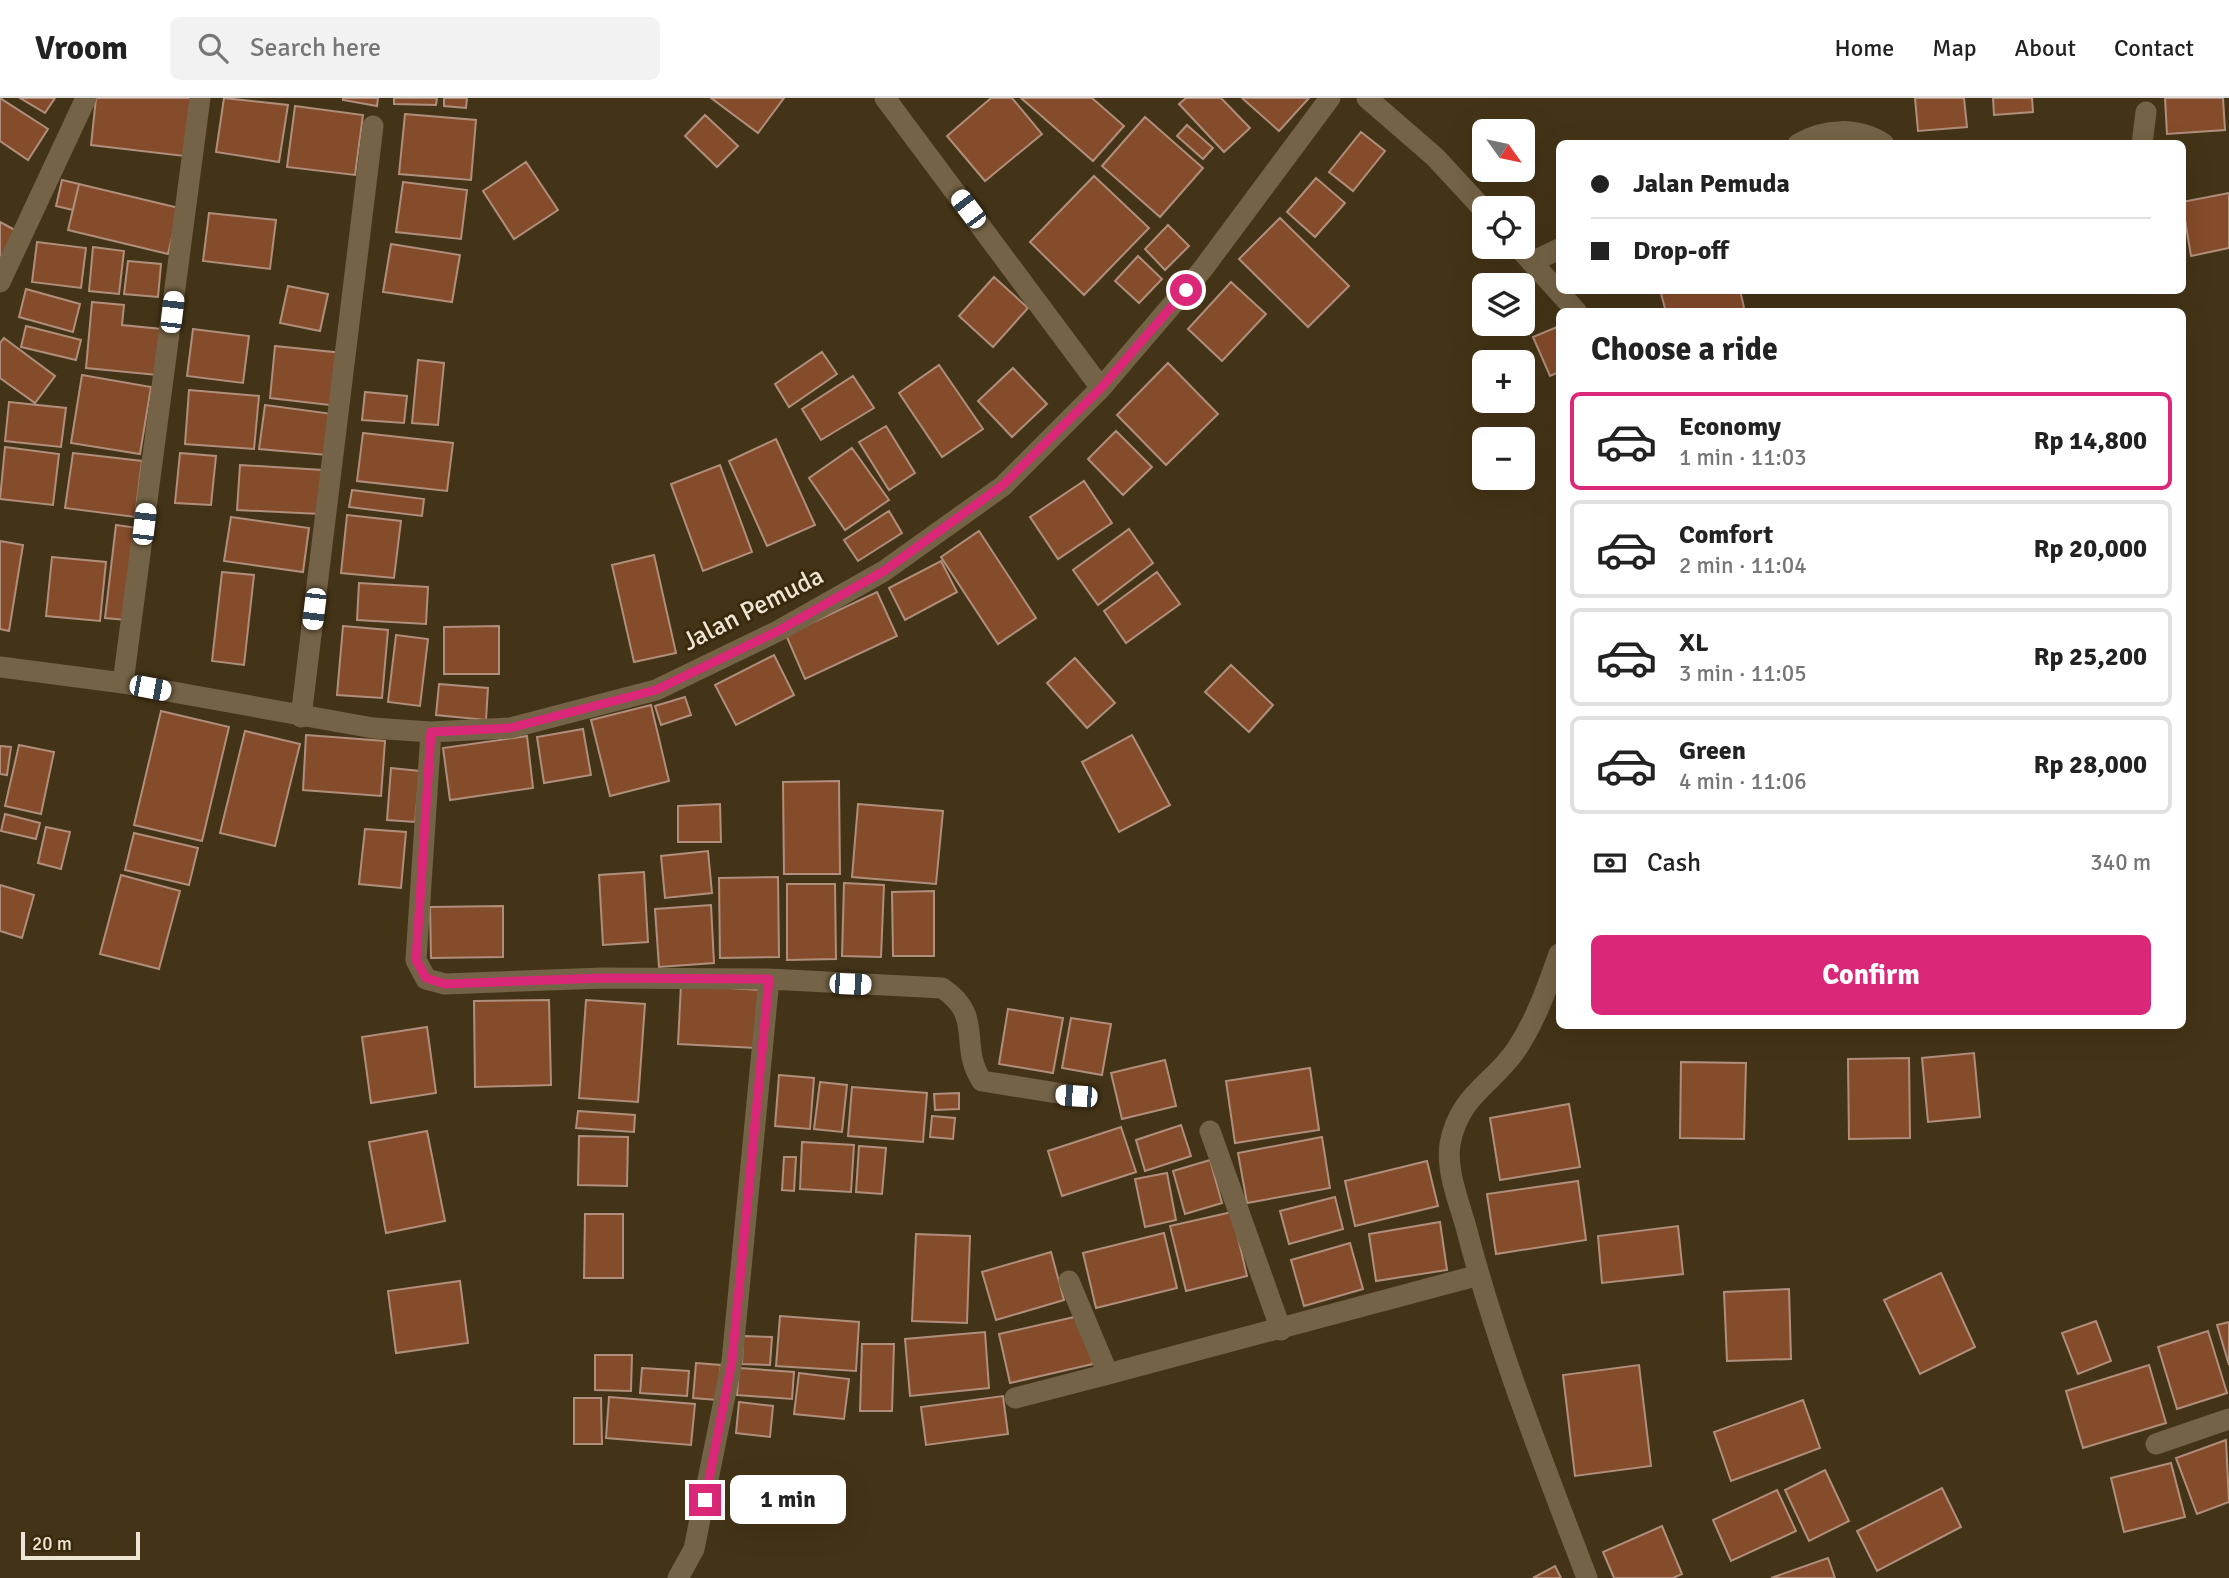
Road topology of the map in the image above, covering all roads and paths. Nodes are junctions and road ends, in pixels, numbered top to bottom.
1 (86, 98) edge
2 (200, 98) edge
3 (885, 98) edge
4 (1331, 98) edge
5 (1367, 98) edge
6 (2146, 112) dead end
7 (373, 126) dead end
8 (1805, 140) edge
9 (1878, 140) edge
10 (2142, 140) edge
11 (1472, 197) edge
12 (1556, 249) edge
13 (1535, 253) edge
14 (1529, 259) edge
15 (0, 282) edge
16 (1556, 289) edge
17 (1561, 294) edge
18 (1573, 308) edge
19 (1101, 388) junction
20 (0, 667) edge
21 (123, 683) junction
22 (300, 717) junction
23 (431, 732) junction
24 (1556, 963) edge
25 (769, 979) junction
26 (1076, 1096) dead end
27 (1210, 1131) dead end
28 (1479, 1275) junction
29 (1069, 1281) dead end
30 (1281, 1330) junction
31 (1108, 1374) junction
32 (1015, 1398) dead end
33 (2229, 1419) edge
34 (2156, 1444) dead end
35 (678, 1578) edge
36 (1587, 1578) edge

1 - 15 street
2 - 21 street
3 - 19 street
4 - 19 street, Jalan Pemuda
5 - 11 street
6 - 10 street
7 - 22 street
8 - 9 street
12 - 13 street
14 - 16 street
17 - 18 street
19 - 23 street, Jalan Pemuda
20 - 21 street, Jalan Pemuda
21 - 22 street, Jalan Pemuda
22 - 23 street, Jalan Pemuda
23 - 25 street
24 - 28 street
25 - 26 street
25 - 35 street
27 - 30 street
28 - 30 street
28 - 36 street
29 - 31 street
30 - 31 street
31 - 32 street
33 - 34 street

